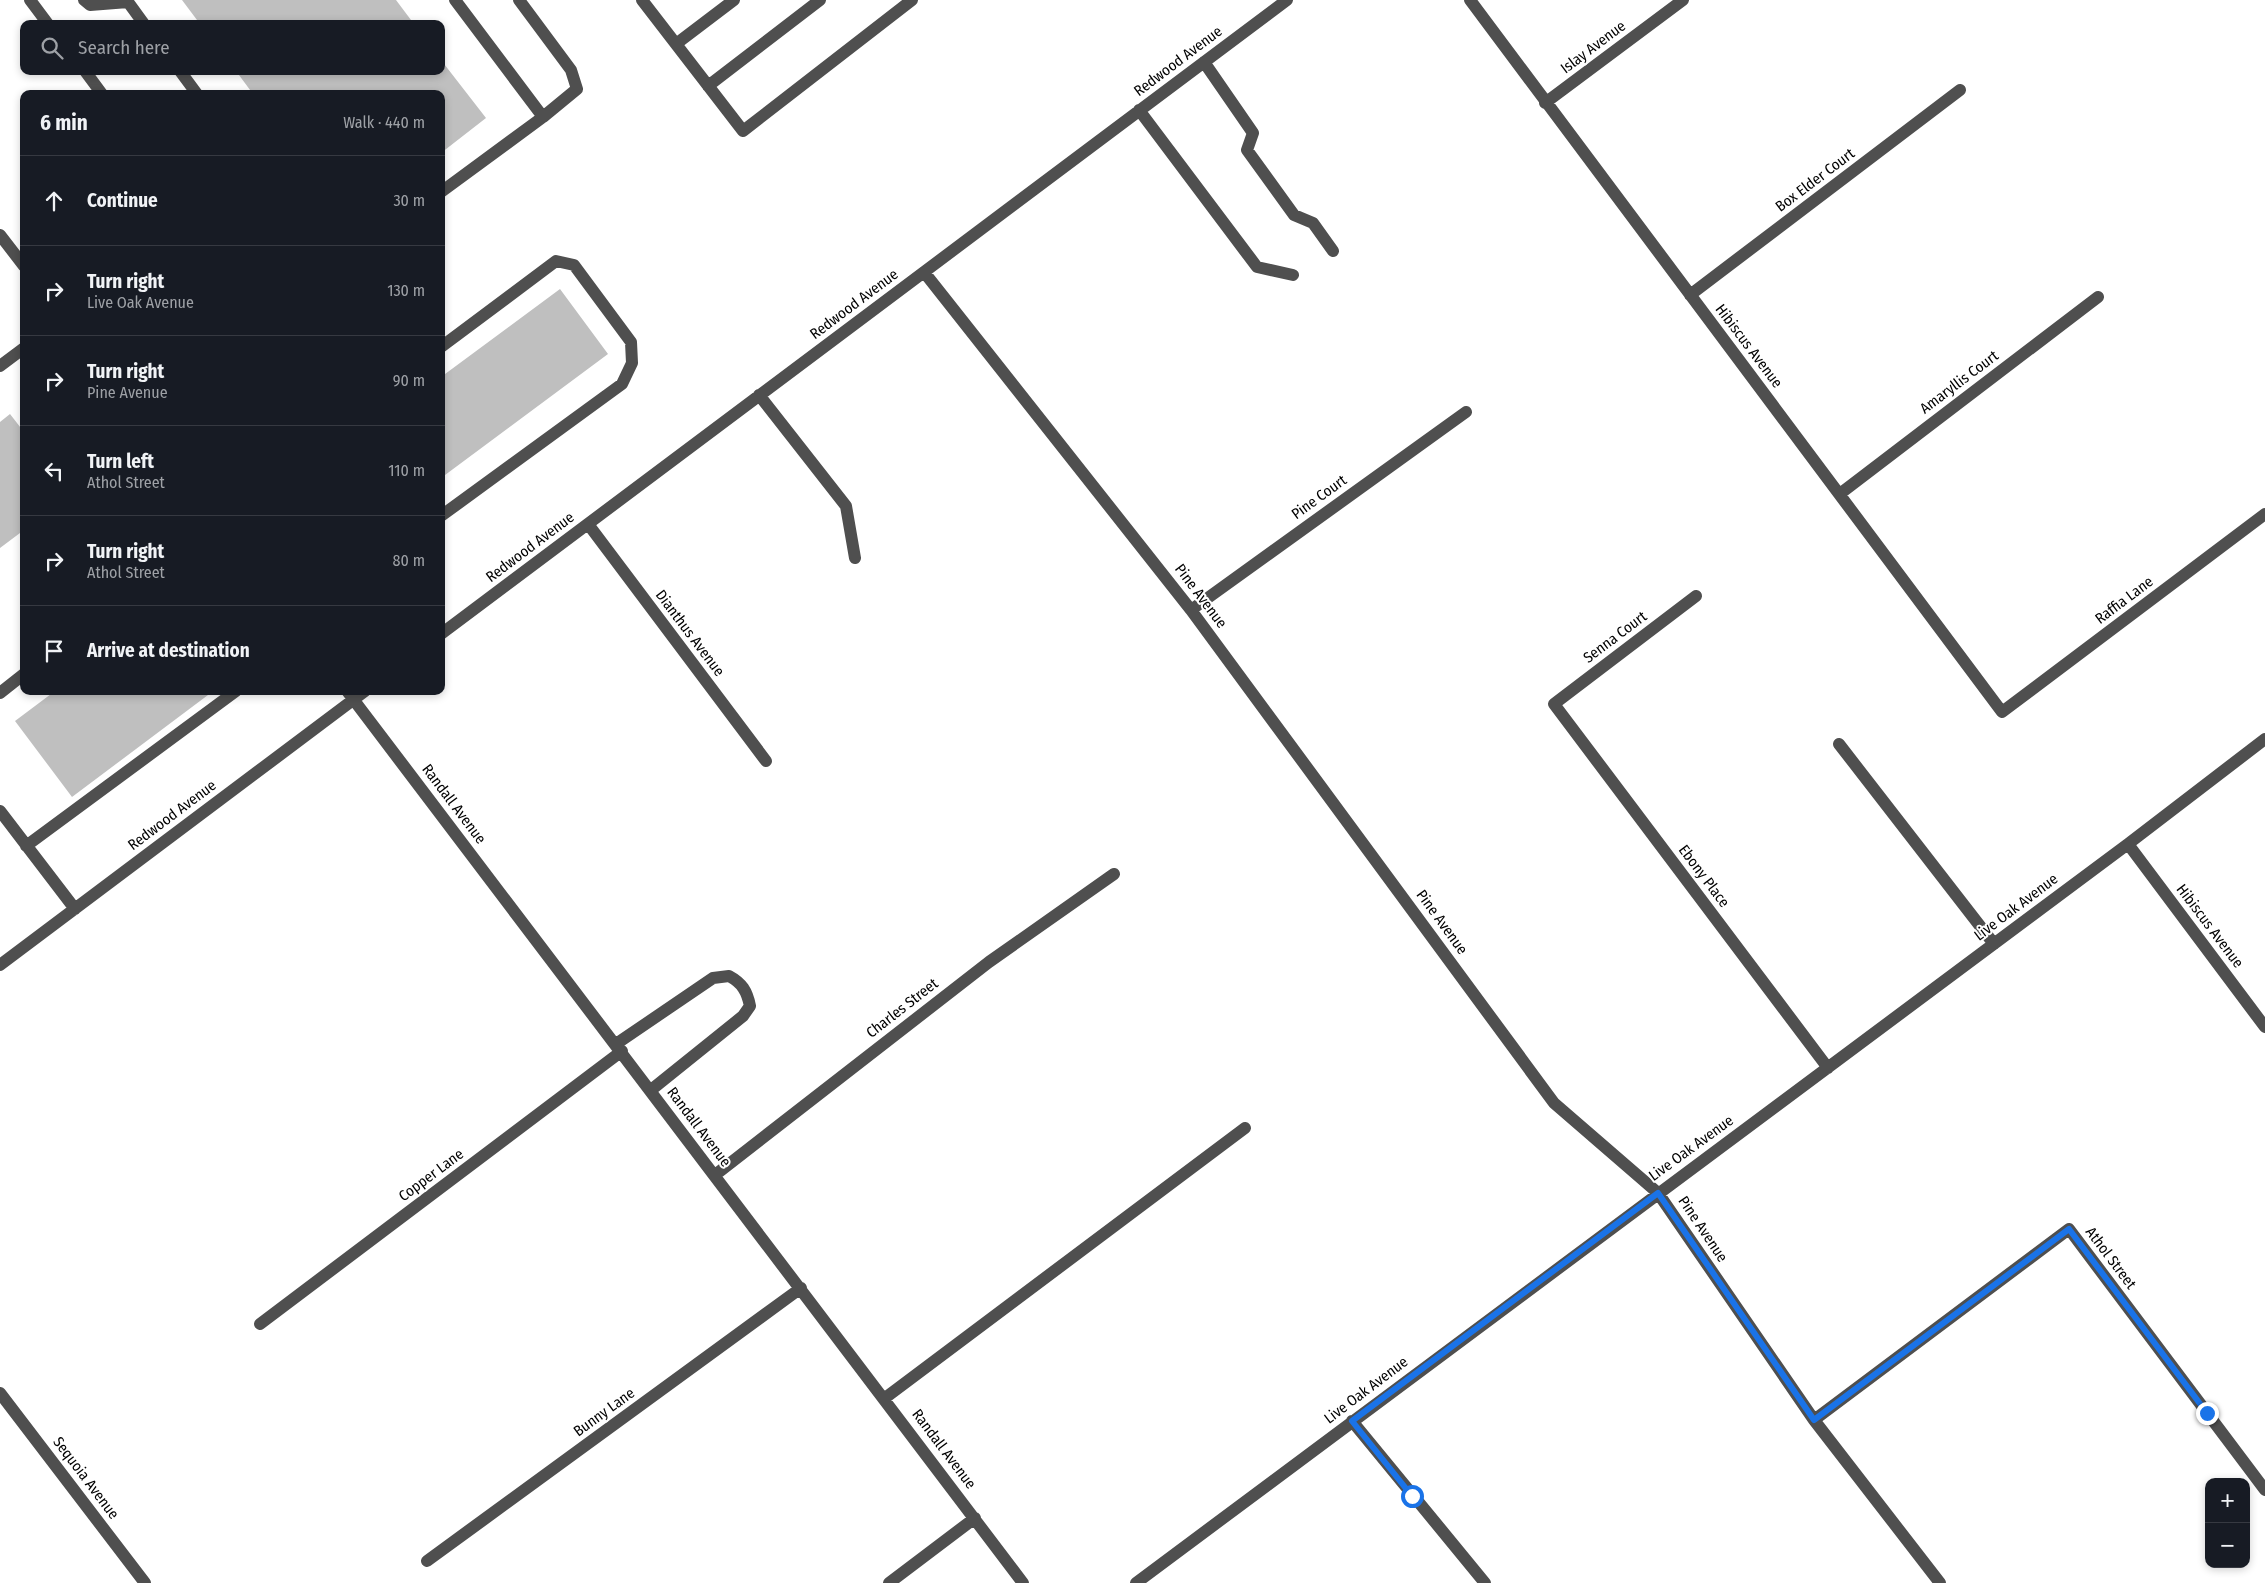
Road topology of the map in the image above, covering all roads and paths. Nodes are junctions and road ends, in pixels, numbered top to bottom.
1 (30, 0) edge
2 (84, 0) edge
3 (455, 0) edge
4 (519, 0) edge
5 (734, 0) edge
6 (820, 0) edge
7 (912, 0) edge
8 (1287, 0) edge
9 (1470, 0) edge
10 (1683, 0) edge
11 (644, 1) edge
12 (45, 20) edge
13 (141, 20) edge
14 (676, 44) junction
15 (1204, 62) junction
16 (87, 75) edge
17 (183, 75) edge
18 (708, 86) junction
19 (99, 90) edge
20 (194, 90) edge
21 (1960, 90) dead end
22 (1546, 102) junction
23 (1140, 110) junction
24 (543, 117) junction
25 (445, 189) edge
26 (0, 235) edge
27 (1333, 251) dead end
28 (20, 261) edge
29 (924, 272) junction
30 (1293, 275) dead end
31 (1690, 295) junction
32 (2098, 297) dead end
33 (445, 344) edge
34 (20, 351) edge
35 (0, 366) edge
36 (759, 396) junction
37 (1466, 412) dead end
38 (1840, 493) junction
39 (445, 513) edge
40 (2265, 514) edge
41 (588, 524) junction
42 (855, 558) dead end
43 (1696, 596) dead end
44 (1191, 610) junction
45 (445, 631) edge
46 (20, 677) edge
47 (0, 693) edge
48 (231, 695) edge
49 (350, 696) edge
50 (1554, 704) joint
51 (2002, 712) joint
52 (2265, 739) edge
53 (1839, 744) dead end
54 (766, 762) dead end
55 (0, 811) edge
56 (2128, 844) junction
57 (26, 846) junction
58 (1114, 874) dead end
59 (75, 909) junction
60 (1994, 944) junction
61 (0, 965) edge
62 (2265, 1027) edge
63 (619, 1048) junction
64 (1828, 1068) junction
65 (651, 1090) junction
66 (1245, 1128) dead end
67 (715, 1175) junction
68 (1658, 1193) junction
69 (801, 1288) junction
70 (260, 1324) dead end
71 (0, 1393) edge
72 (885, 1398) junction
73 (1814, 1420) junction
74 (1352, 1421) junction
75 (2265, 1490) edge
76 (975, 1518) junction
77 (427, 1561) dead end
78 (145, 1583) edge
79 (889, 1583) edge
80 (1024, 1583) edge
81 (1136, 1583) edge
82 (1485, 1583) edge
83 (1940, 1583) edge

1 - 12 street
2 - 13 street
3 - 24 street
4 - 24 street
5 - 14 street
6 - 18 street
7 - 18 street
8 - 15 street, Redwood Avenue
9 - 22 street, Hibiscus Avenue
10 - 22 street, Islay Avenue
11 - 14 street
14 - 18 street
15 - 23 street, Redwood Avenue
15 - 27 street
16 - 19 street
17 - 20 street
21 - 31 street, Box Elder Court
22 - 31 street, Hibiscus Avenue
23 - 29 street, Redwood Avenue
23 - 30 street
24 - 25 street
26 - 28 street
29 - 36 street, Redwood Avenue
29 - 44 street, Pine Avenue
31 - 38 street, Hibiscus Avenue
32 - 38 street, Amaryllis Court
33 - 39 street
34 - 35 street
36 - 41 street, Redwood Avenue
36 - 42 street
37 - 44 street, Pine Court
38 - 51 street, Hibiscus Avenue
40 - 51 street, Raffia Lane
41 - 45 street, Redwood Avenue
41 - 54 street, Dianthus Avenue
43 - 50 street, Senna Court
44 - 68 street, Pine Avenue
46 - 47 street
48 - 57 street
49 - 59 street, Redwood Avenue
49 - 63 street, Randall Avenue
50 - 64 street, Ebony Place
52 - 56 street, Live Oak Avenue
53 - 60 street
55 - 57 street
56 - 60 street, Live Oak Avenue
56 - 62 street, Hibiscus Avenue
57 - 59 street
58 - 67 street, Charles Street
59 - 61 street, Redwood Avenue
60 - 64 street, Live Oak Avenue
63 - 65 street, Randall Avenue
63 - 65 street, Copper Lane
63 - 70 street, Copper Lane
64 - 68 street, Live Oak Avenue
65 - 67 street, Randall Avenue
66 - 72 street
67 - 69 street, Randall Avenue
68 - 73 street, Pine Avenue
68 - 74 street, Live Oak Avenue
69 - 72 street, Randall Avenue
69 - 77 street, Bunny Lane
71 - 78 street, Sequoia Avenue
72 - 76 street, Randall Avenue
73 - 75 street, Athol Street
73 - 83 street, Pine Avenue
74 - 81 street, Live Oak Avenue
74 - 82 street
76 - 79 street
76 - 80 street, Randall Avenue

